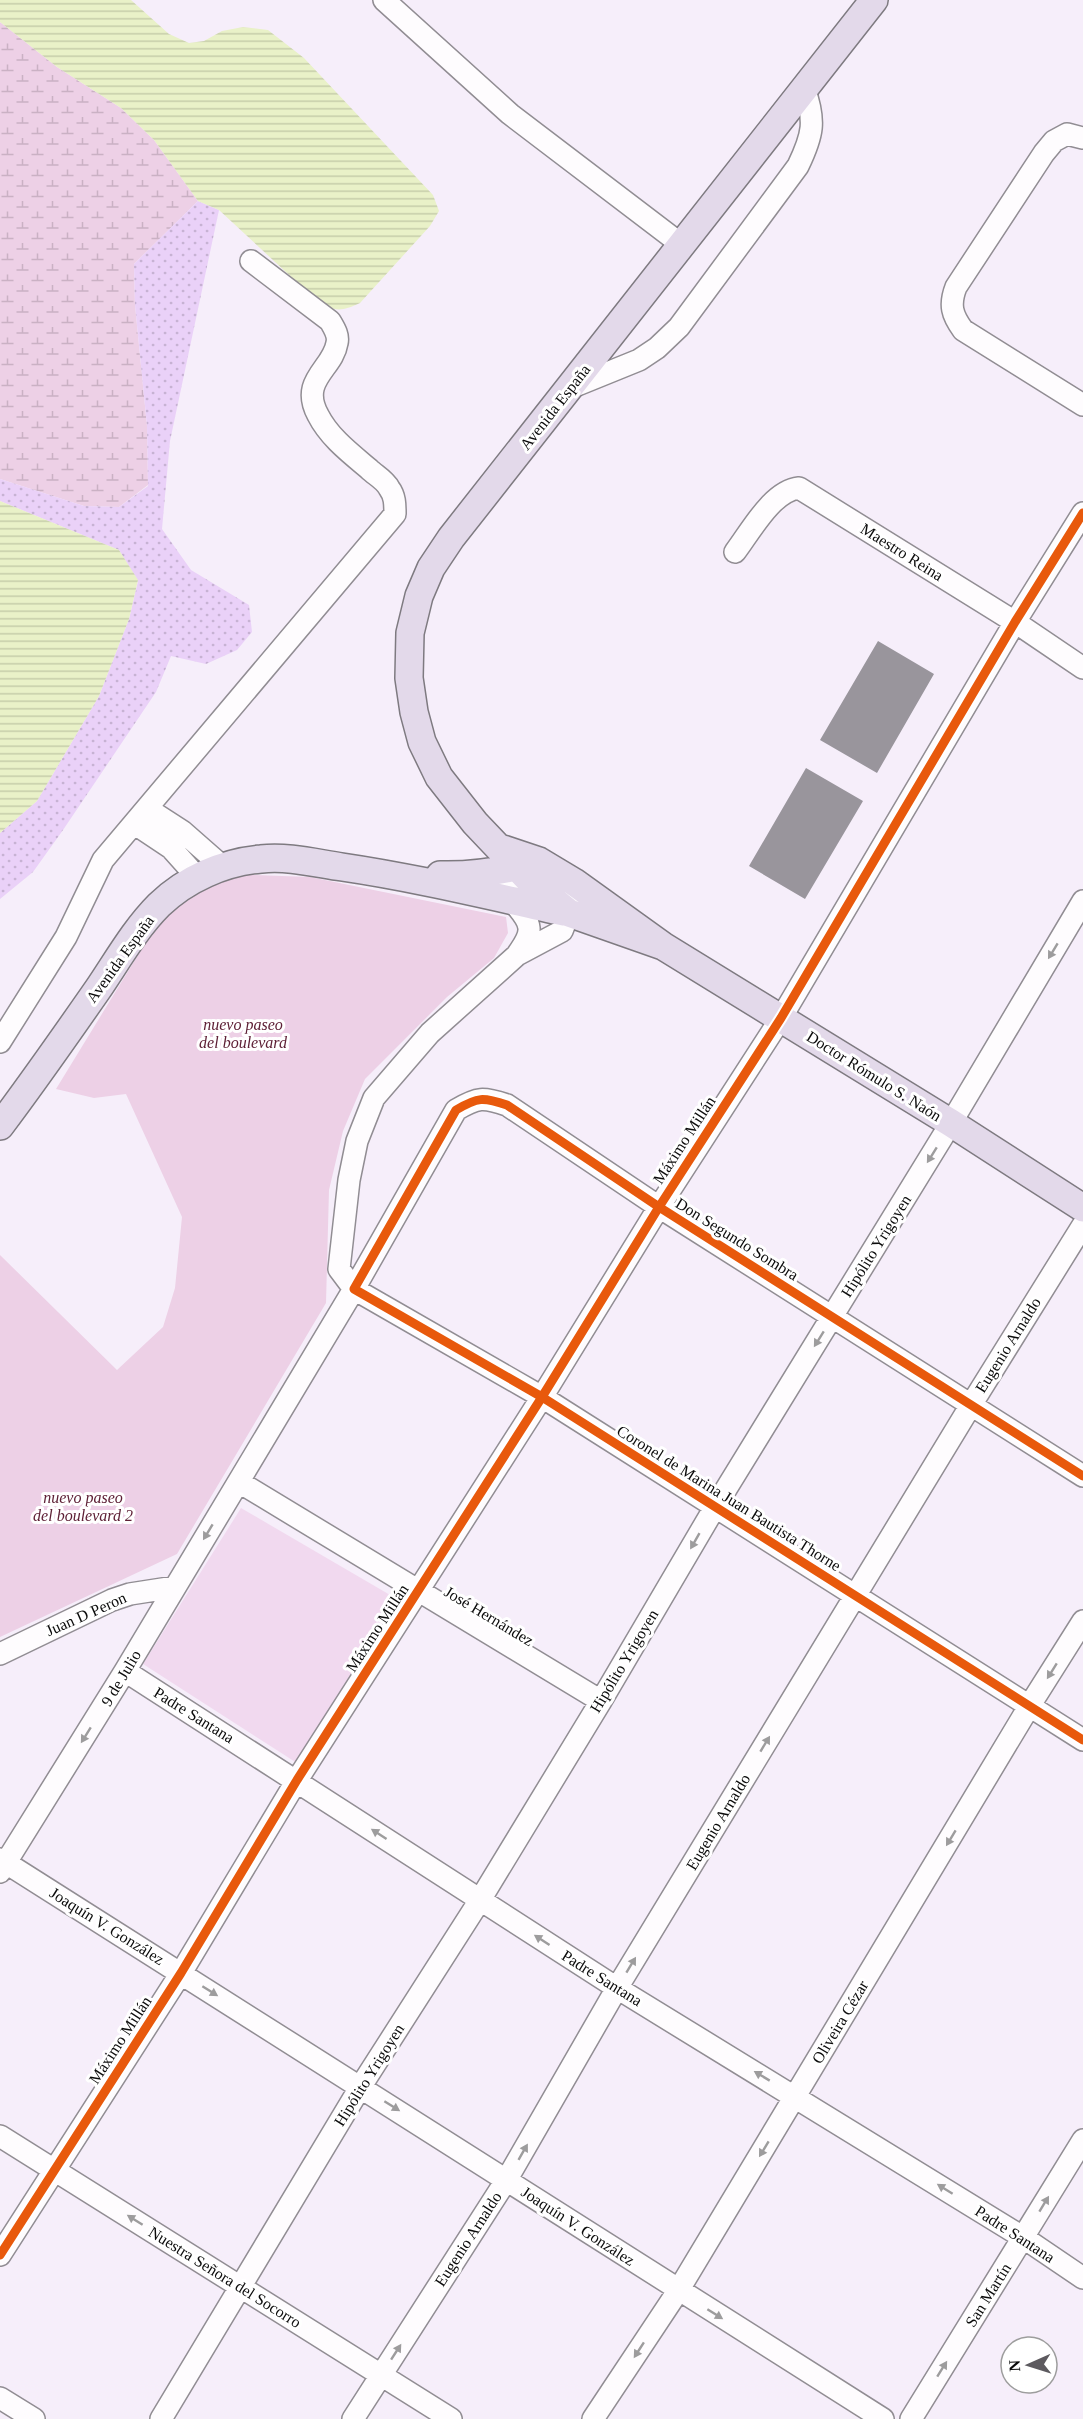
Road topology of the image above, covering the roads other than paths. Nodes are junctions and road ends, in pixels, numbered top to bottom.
1 (384, 0) edge
2 (874, 0) edge
3 (804, 88) junction
4 (1083, 138) edge
5 (682, 245) junction
6 (251, 261) dead end
7 (570, 387) junction
8 (1083, 405) edge
9 (1083, 513) edge
10 (735, 552) dead end
11 (1015, 622) junction
12 (1083, 668) edge
13 (141, 816) junction
14 (507, 860) junction
15 (223, 867) junction
16 (393, 874) junction
17 (197, 877) junction
18 (574, 882) junction
19 (512, 900) junction
20 (1083, 901) edge
21 (569, 913) junction
22 (663, 946) junction
23 (517, 955) junction
24 (781, 1018) junction
25 (0, 1042) edge
26 (951, 1124) junction
27 (0, 1126) edge
28 (659, 1207) junction
29 (1083, 1208) edge
30 (1083, 1225) edge
31 (354, 1289) junction
32 (832, 1317) junction
33 (542, 1397) junction
34 (971, 1405) junction
35 (1083, 1476) edge
36 (239, 1482) junction
37 (715, 1507) junction
38 (175, 1587) junction
39 (418, 1591) junction
40 (855, 1595) junction
41 (1083, 1621) edge
42 (0, 1654) edge
43 (125, 1671) junction
44 (601, 1701) junction
45 (1030, 1705) junction
46 (1083, 1740) edge
47 (297, 1780) junction
48 (2, 1865) edge
49 (480, 1900) junction
50 (181, 1973) junction
51 (617, 1988) junction
52 (361, 2086) junction
53 (795, 2097) junction
54 (0, 2136) edge
55 (1083, 2140) edge
56 (55, 2170) junction
57 (507, 2179) junction
58 (1024, 2238) junction
59 (0, 2255) edge
60 (1083, 2278) edge
61 (242, 2288) junction
62 (678, 2291) junction
63 (381, 2375) junction
64 (0, 2398) edge
65 (34, 2419) edge
66 (161, 2419) edge
67 (354, 2419) edge
68 (451, 2419) edge
69 (593, 2419) edge
70 (883, 2419) edge
71 (910, 2419) edge

1 - 5 street
2 - 3 main road, Avenida España
3 - 5 main road, Avenida España
3 - 7 street
4 - 8 street
5 - 7 main road, Avenida España
6 - 13 street
7 - 14 main road, Avenida España
9 - 11 street, Máximo Millán
10 - 11 street, Maestro Reina
11 - 12 street, Maestro Reina
11 - 24 street, Máximo Millán
13 - 15 street
13 - 17 street
13 - 25 street
14 - 16 main road, Avenida España
14 - 18 main road, Doctor Rómulo S. Naón
14 - 19 street
14 - 21 main road, Doctor Rómulo S. Naón
15 - 16 main road, Avenida España
15 - 17 main road, Avenida España
16 - 19 main road, Avenida España
17 - 27 main road, Avenida España
18 - 21 street
18 - 22 main road, Doctor Rómulo S. Naón
19 - 21 main road, Avenida España
19 - 23 street
20 -> 26 street, Hipólito Yrigoyen
21 - 22 main road, Doctor Rómulo S. Naón
21 - 23 street
22 - 24 main road, Doctor Rómulo S. Naón
23 - 31 street
24 - 26 main road, Doctor Rómulo S. Naón
24 - 28 street, Máximo Millán
26 - 29 main road, Doctor Rómulo S. Naón
26 -> 32 street, Hipólito Yrigoyen
28 - 31 street, Don Segundo Sombra
28 - 32 street, Don Segundo Sombra
28 - 33 street, Máximo Millán
30 - 34 street, Eugenio Arnaldo
31 - 33 street, Coronel de Marina Juan Bautista Thorne
31 - 36 street, Don Segundo Sombra
32 - 34 street, Don Segundo Sombra
32 -> 37 street, Hipólito Yrigoyen
33 - 37 street, Coronel de Marina Juan Bautista Thorne
33 - 39 street, Máximo Millán
34 - 35 street, Don Segundo Sombra
34 - 40 street, Eugenio Arnaldo
36 -> 38 street, 9 de Julio
36 - 39 street, José Hernández
37 - 40 street, Coronel de Marina Juan Bautista Thorne
37 -> 44 street, Hipólito Yrigoyen
38 - 42 street, Juan D Peron
38 - 43 street, 9 de Julio
39 - 44 street, José Hernández
39 - 47 street, Máximo Millán
40 - 45 street, Coronel de Marina Juan Bautista Thorne
51 -> 40 street, Eugenio Arnaldo
41 -> 45 street, Oliveira Cézar
43 - 47 street, Padre Santana
43 -> 48 street, 9 de Julio
44 - 49 street, Hipólito Yrigoyen
45 - 46 street, Coronel de Marina Juan Bautista Thorne
45 -> 53 street, Oliveira Cézar
49 -> 47 street, Padre Santana
47 - 50 street, Máximo Millán
48 - 50 street, Joaquín V. González
51 -> 49 street, Padre Santana
49 - 52 street, Hipólito Yrigoyen
50 -> 52 street, Joaquín V. González
50 - 56 street, Máximo Millán
53 -> 51 street, Padre Santana
57 -> 51 street, Eugenio Arnaldo
52 -> 57 street, Joaquín V. González
52 - 61 street, Hipólito Yrigoyen
58 -> 53 street, Padre Santana
53 -> 62 street, Oliveira Cézar
54 - 56 street, Nuestra Señora del Socorro
58 -> 55 street, San Martín
56 - 59 street, Máximo Millán
61 -> 56 street, Nuestra Señora del Socorro
57 - 62 street, Joaquín V. González
63 -> 57 street, Eugenio Arnaldo
58 - 60 street, Padre Santana
71 -> 58 street, San Martín
61 - 63 street, Nuestra Señora del Socorro
61 - 66 street, Hipólito Yrigoyen
62 -> 69 street, Oliveira Cézar
62 -> 70 street, Joaquín V. González
63 - 67 street, Eugenio Arnaldo
63 - 68 street, Nuestra Señora del Socorro
64 - 65 street

